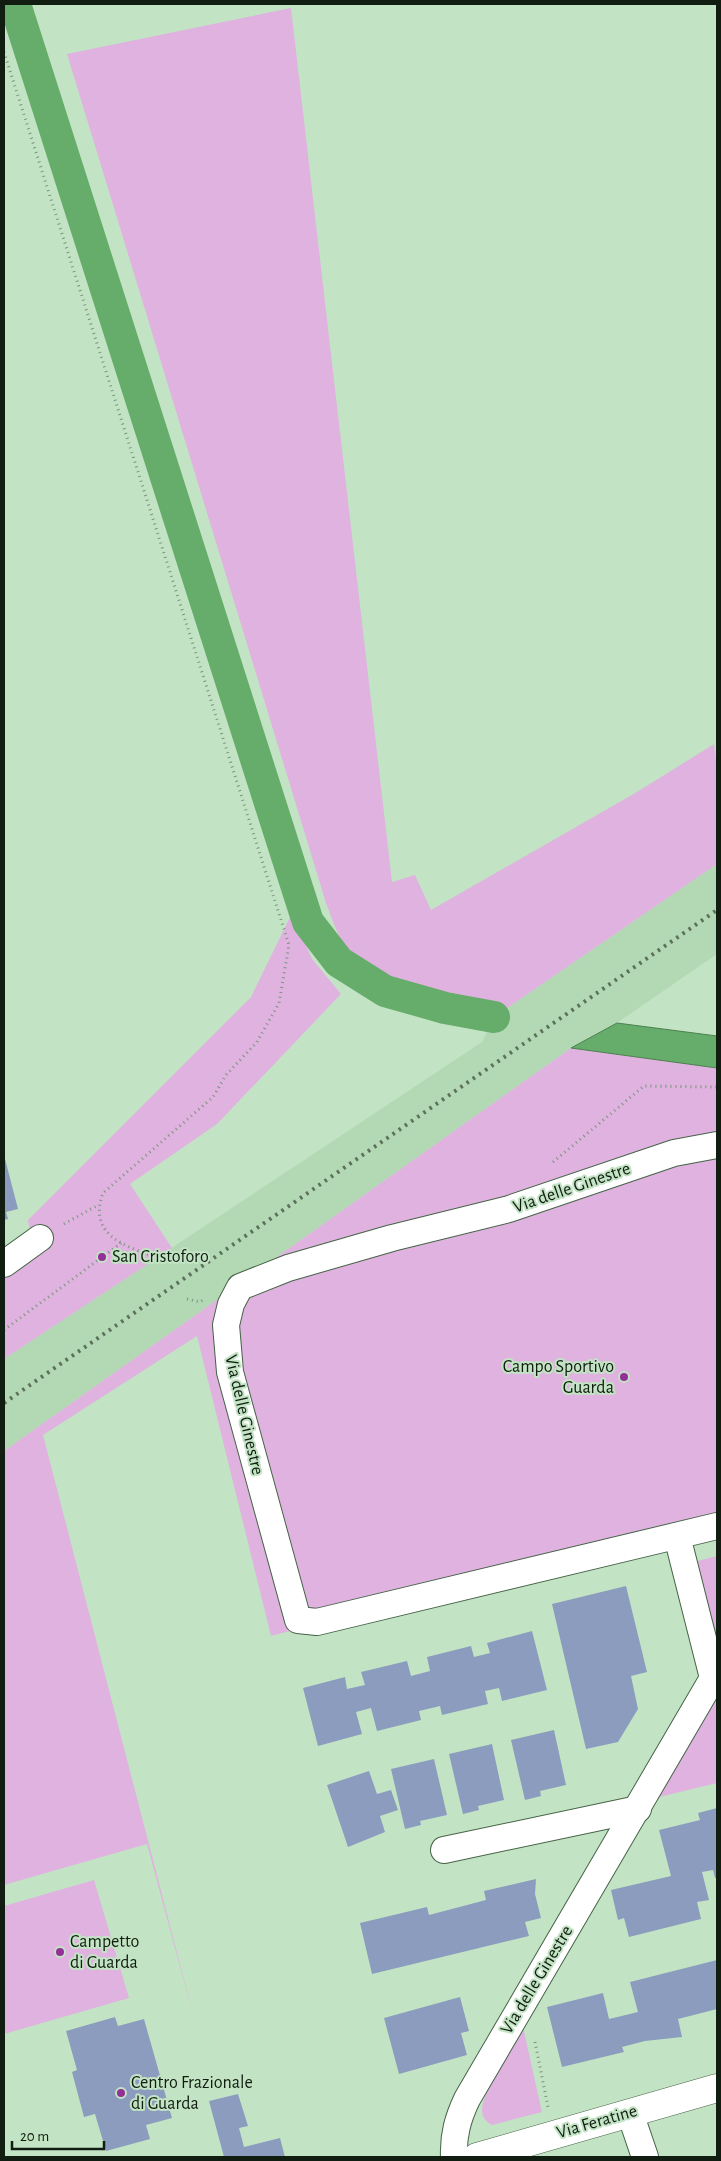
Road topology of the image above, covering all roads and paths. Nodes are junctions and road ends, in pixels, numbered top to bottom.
1 (8, 4) edge
2 (4, 5) edge
3 (4, 52) edge
4 (717, 1087) edge
5 (717, 1145) edge
6 (550, 1165) dead end
7 (98, 1205) junction
8 (40, 1238) joint
9 (121, 1243) junction
10 (159, 1258) dead end
11 (4, 1264) edge
12 (4, 1330) edge
13 (717, 1526) edge
14 (677, 1536) junction
15 (715, 1677) edge
16 (638, 1809) junction
17 (444, 1850) dead end
18 (533, 2032) dead end
19 (717, 2088) edge
20 (630, 2113) junction
21 (550, 2115) dead end
22 (454, 2157) edge
23 (477, 2157) edge
24 (644, 2157) edge

1 - 2 path
3 - 7 path
4 - 6 path
5 - 14 street, Via delle Ginestre
7 - 8 path
7 - 9 path
8 - 11 street
9 - 10 path
9 - 12 path
13 - 14 street, Via delle Ginestre
14 - 15 street, Via delle Ginestre
15 - 16 street, Via delle Ginestre
16 - 17 street
16 - 22 street, Via delle Ginestre
18 - 21 path
19 - 20 street, Via Feratine
20 - 23 street, Via Feratine
20 - 24 street

